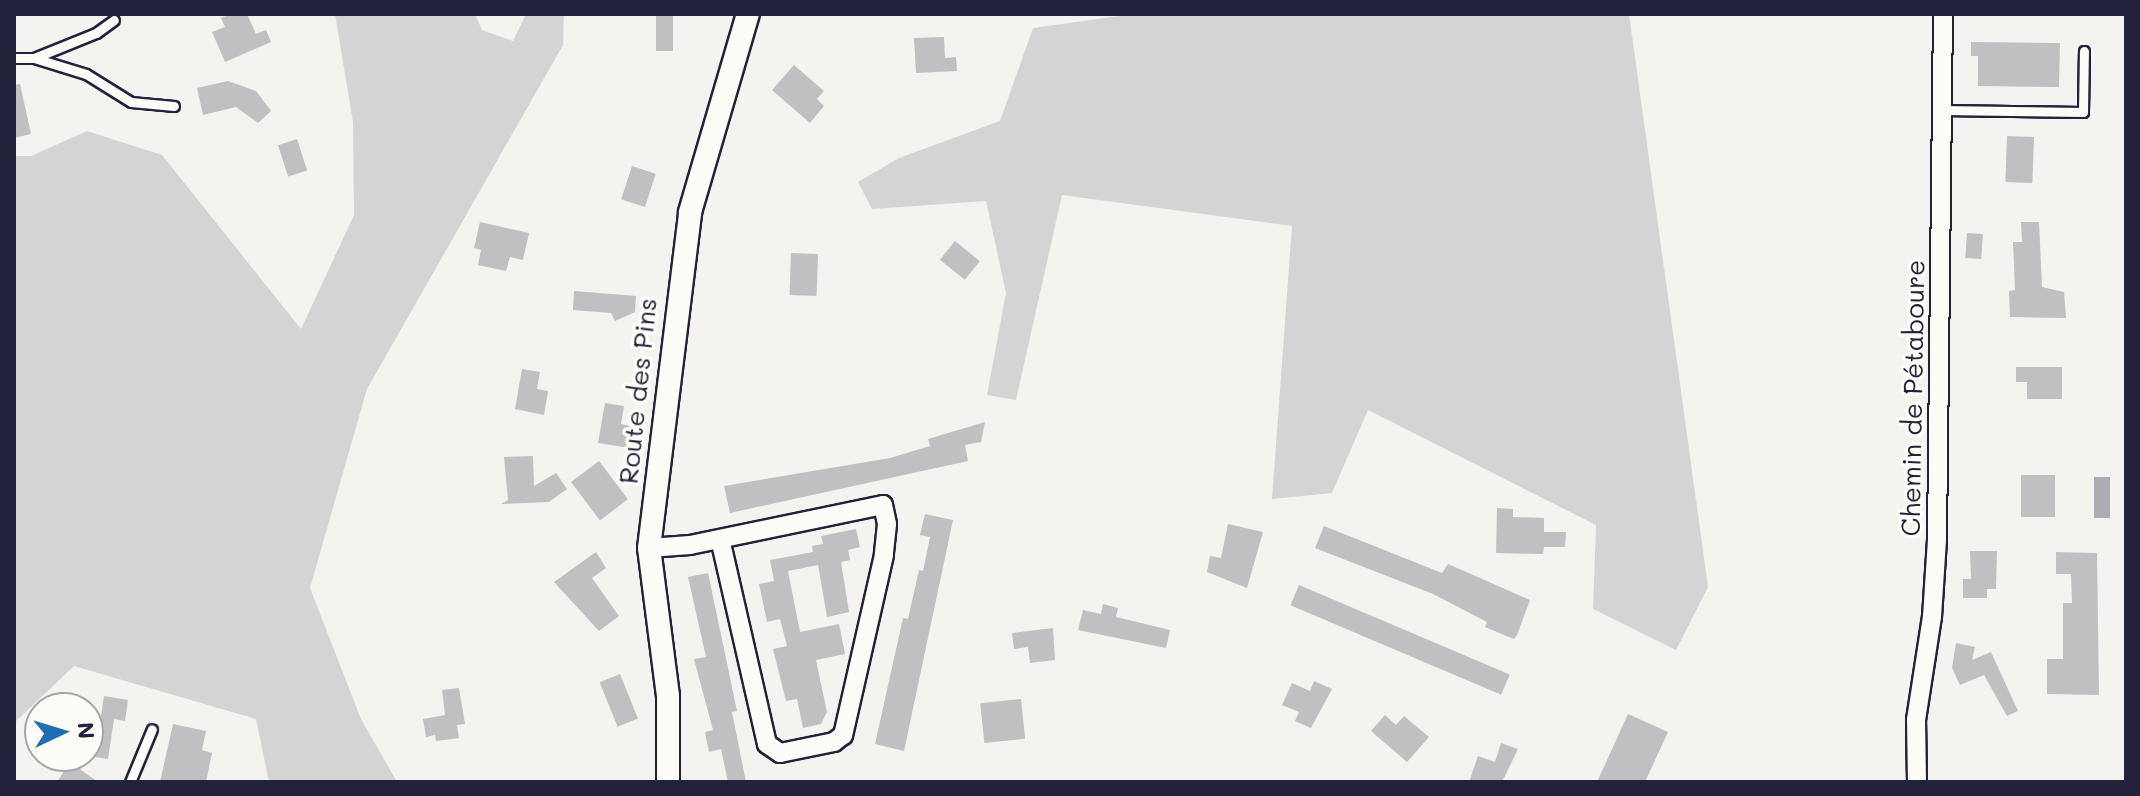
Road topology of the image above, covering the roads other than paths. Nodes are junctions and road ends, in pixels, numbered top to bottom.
1 (748, 14) edge
2 (1943, 14) edge
3 (114, 20) dead end
4 (2084, 51) dead end
5 (14, 58) edge
6 (34, 58) junction
7 (174, 106) dead end
8 (1941, 110) junction
9 (720, 539) junction
10 (649, 548) junction
11 (152, 729) dead end
12 (130, 782) edge
13 (668, 782) edge
14 (1917, 782) edge

1 - 10 street, Route des Pins
2 - 8 street, Chemin de Pétaboure
3 - 6 lane
4 - 8 lane
5 - 6 lane
6 - 7 lane
8 - 14 street, Chemin de Pétaboure
9 - 9 street
9 - 10 street
10 - 13 street, Route des Pins
11 - 12 lane

